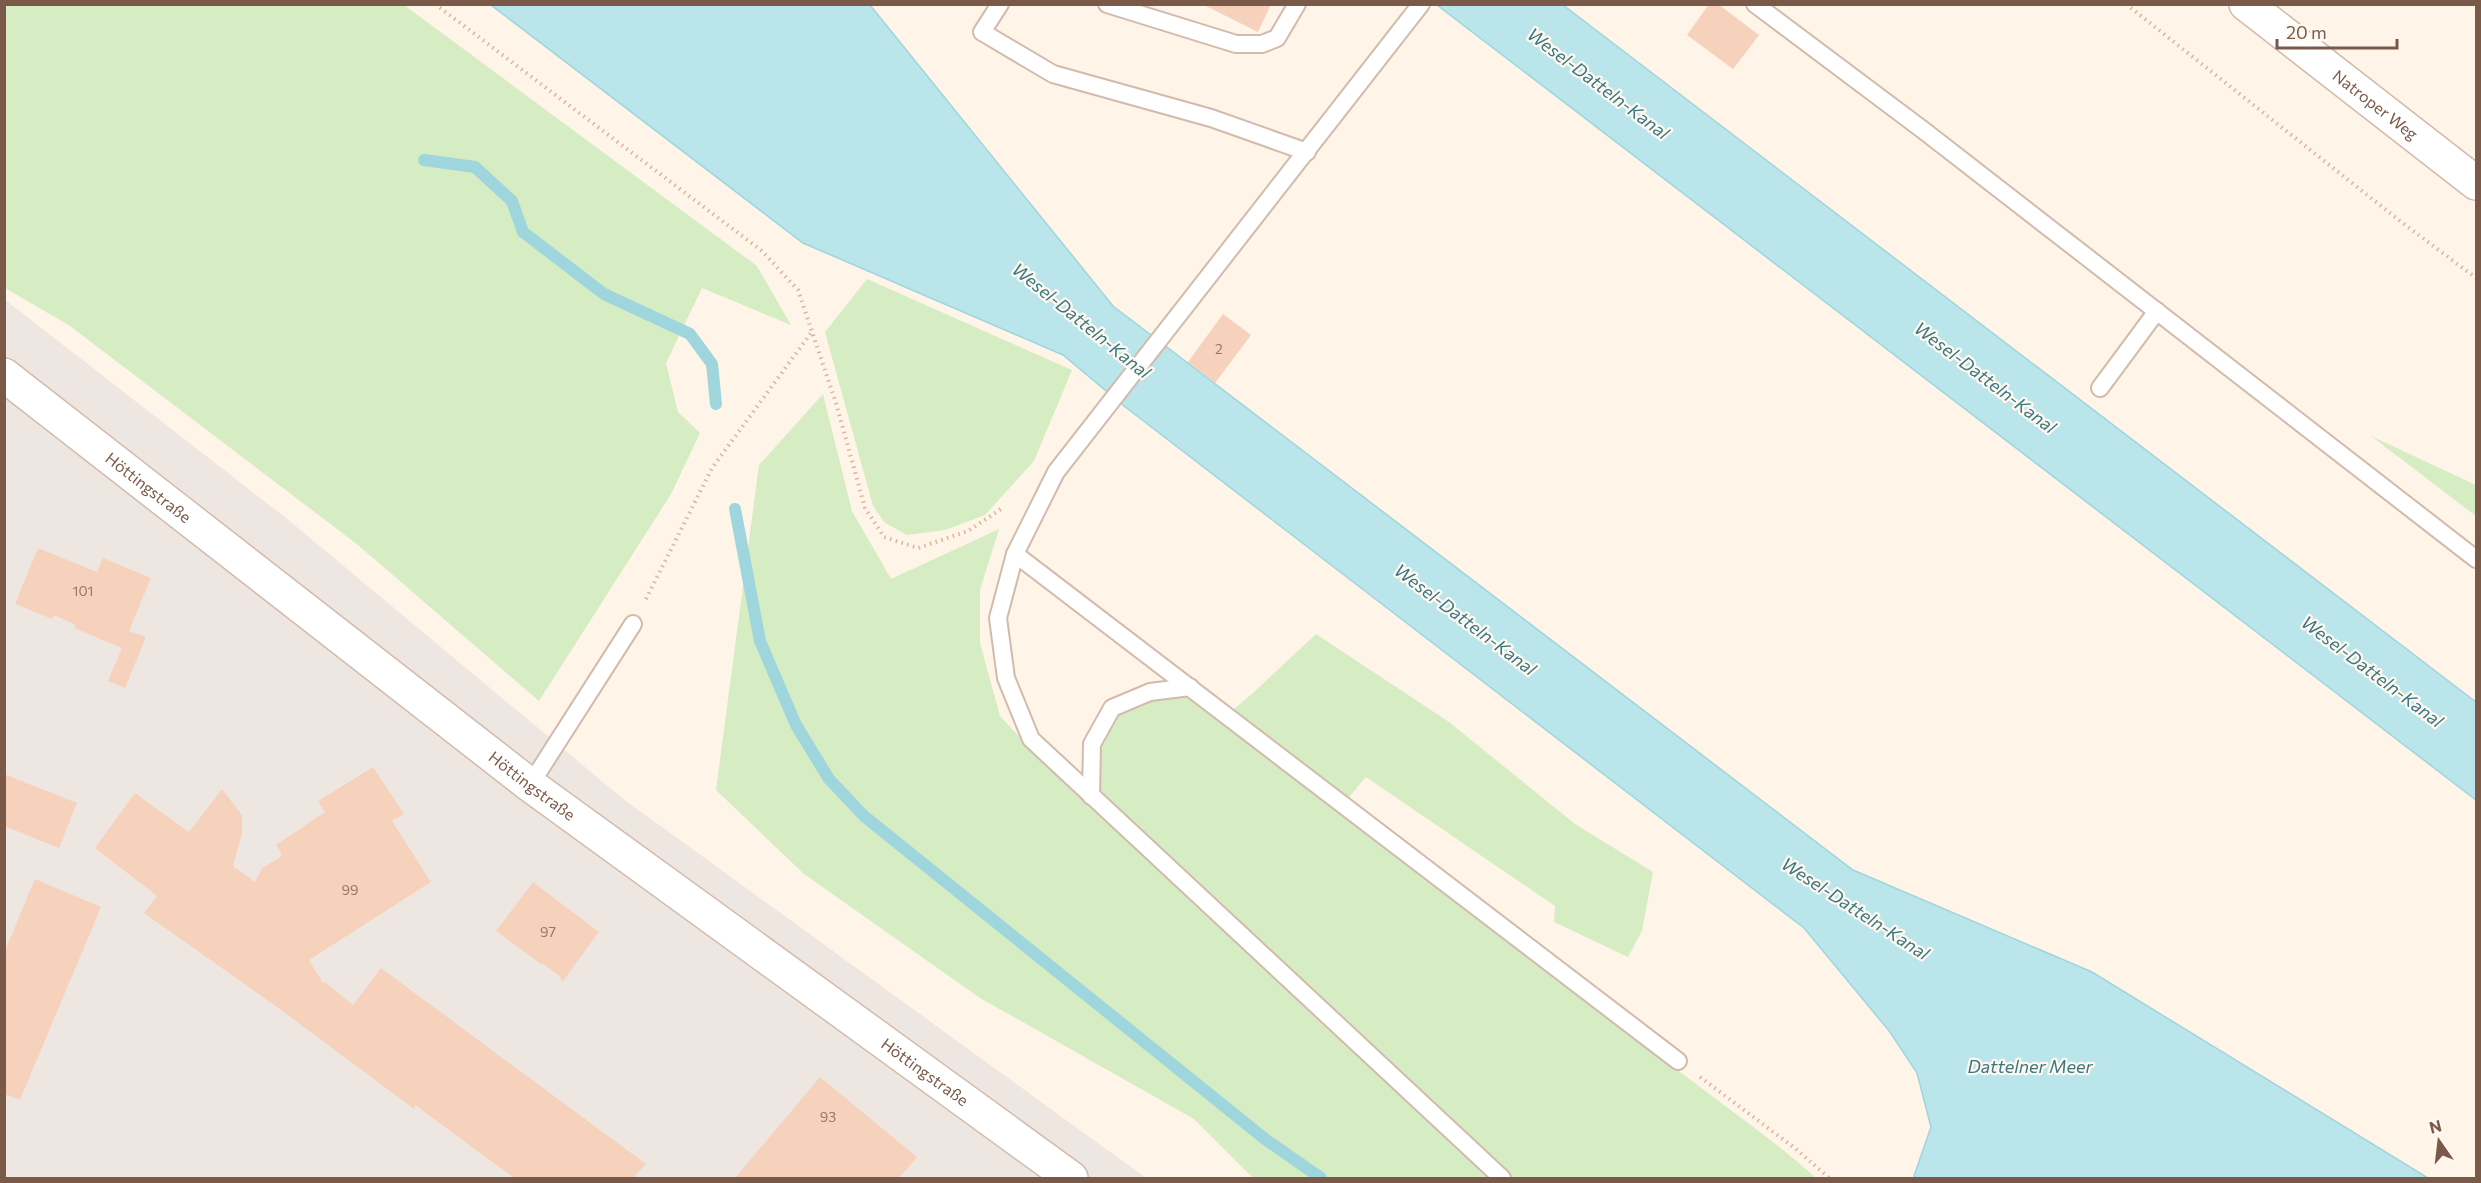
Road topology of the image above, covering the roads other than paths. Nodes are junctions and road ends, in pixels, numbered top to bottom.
1 (1000, 4) edge
2 (1107, 4) edge
3 (1297, 4) edge
4 (1421, 4) edge
5 (1755, 4) edge
6 (2246, 4) edge
7 (1306, 152) junction
8 (2476, 183) edge
9 (2157, 311) junction
10 (4, 375) edge
11 (2100, 388) dead end
12 (1015, 554) junction
13 (2476, 559) edge
14 (633, 624) road end
15 (1190, 687) junction
16 (530, 785) junction
17 (1092, 796) junction
18 (1678, 1061) road end
19 (1071, 1179) edge
20 (1502, 1179) edge

1 - 7 lane
2 - 3 lane
4 - 7 lane
5 - 9 lane
6 - 8 street, Natroper Weg
7 - 12 lane
9 - 11 lane
9 - 13 lane
10 - 16 street, Höttingstraße
12 - 15 lane
12 - 17 lane
14 - 16 lane
15 - 17 lane
15 - 18 lane
16 - 19 street, Höttingstraße
17 - 20 lane

